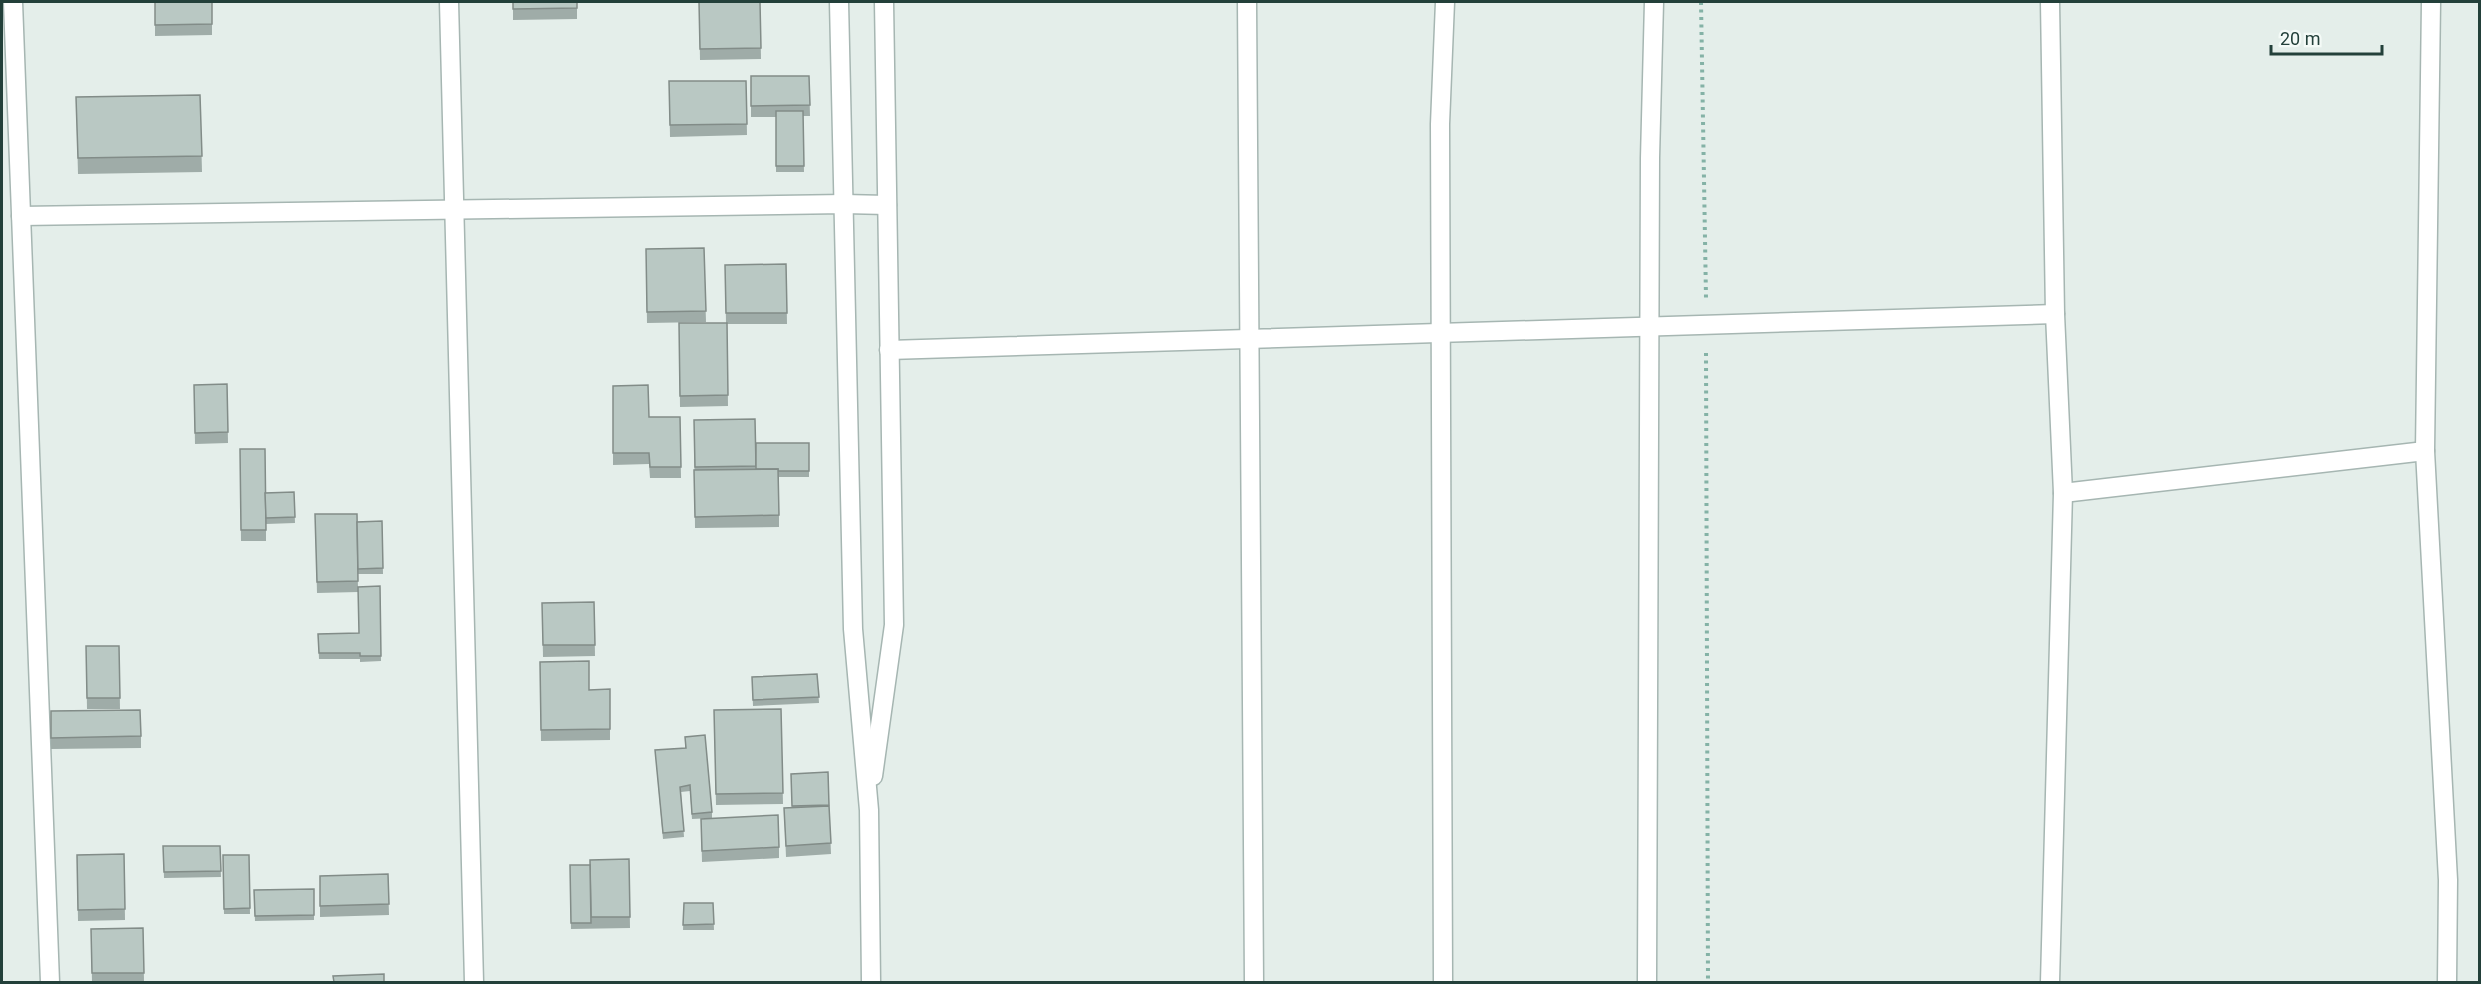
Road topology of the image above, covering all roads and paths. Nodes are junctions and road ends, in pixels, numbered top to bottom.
1 (13, 2) edge
2 (449, 2) edge
3 (839, 2) edge
4 (884, 2) edge
5 (1247, 2) edge
6 (1444, 2) edge
7 (1654, 2) edge
8 (1701, 2) edge
9 (2050, 2) edge
10 (2431, 2) edge
11 (844, 204) junction
12 (887, 205) junction
13 (454, 210) junction
14 (21, 216) junction
15 (2055, 314) junction
16 (1706, 326) junction
17 (1650, 328) junction
18 (1441, 334) junction
19 (1249, 339) junction
20 (889, 350) junction
21 (2425, 451) junction
22 (2062, 493) junction
23 (869, 810) junction
24 (50, 982) edge
25 (474, 982) edge
26 (871, 982) edge
27 (1254, 982) edge
28 (1443, 982) edge
29 (1647, 982) edge
30 (1708, 982) edge
31 (2050, 982) edge
32 (2446, 982) edge

1 - 14 street
2 - 13 street
3 - 11 street
4 - 12 street
5 - 19 street
6 - 18 street
7 - 17 street
8 - 16 path
9 - 15 street
10 - 21 street
11 - 12 street
11 - 13 street
11 - 23 street
12 - 20 street
13 - 14 street
13 - 25 street
14 - 24 street
15 - 16 street
15 - 22 street
16 - 17 street
16 - 30 path
17 - 18 street
17 - 29 street
18 - 19 street
18 - 28 street
19 - 20 street
19 - 27 street
20 - 23 street
21 - 22 street
21 - 32 street
22 - 31 street
23 - 26 street

